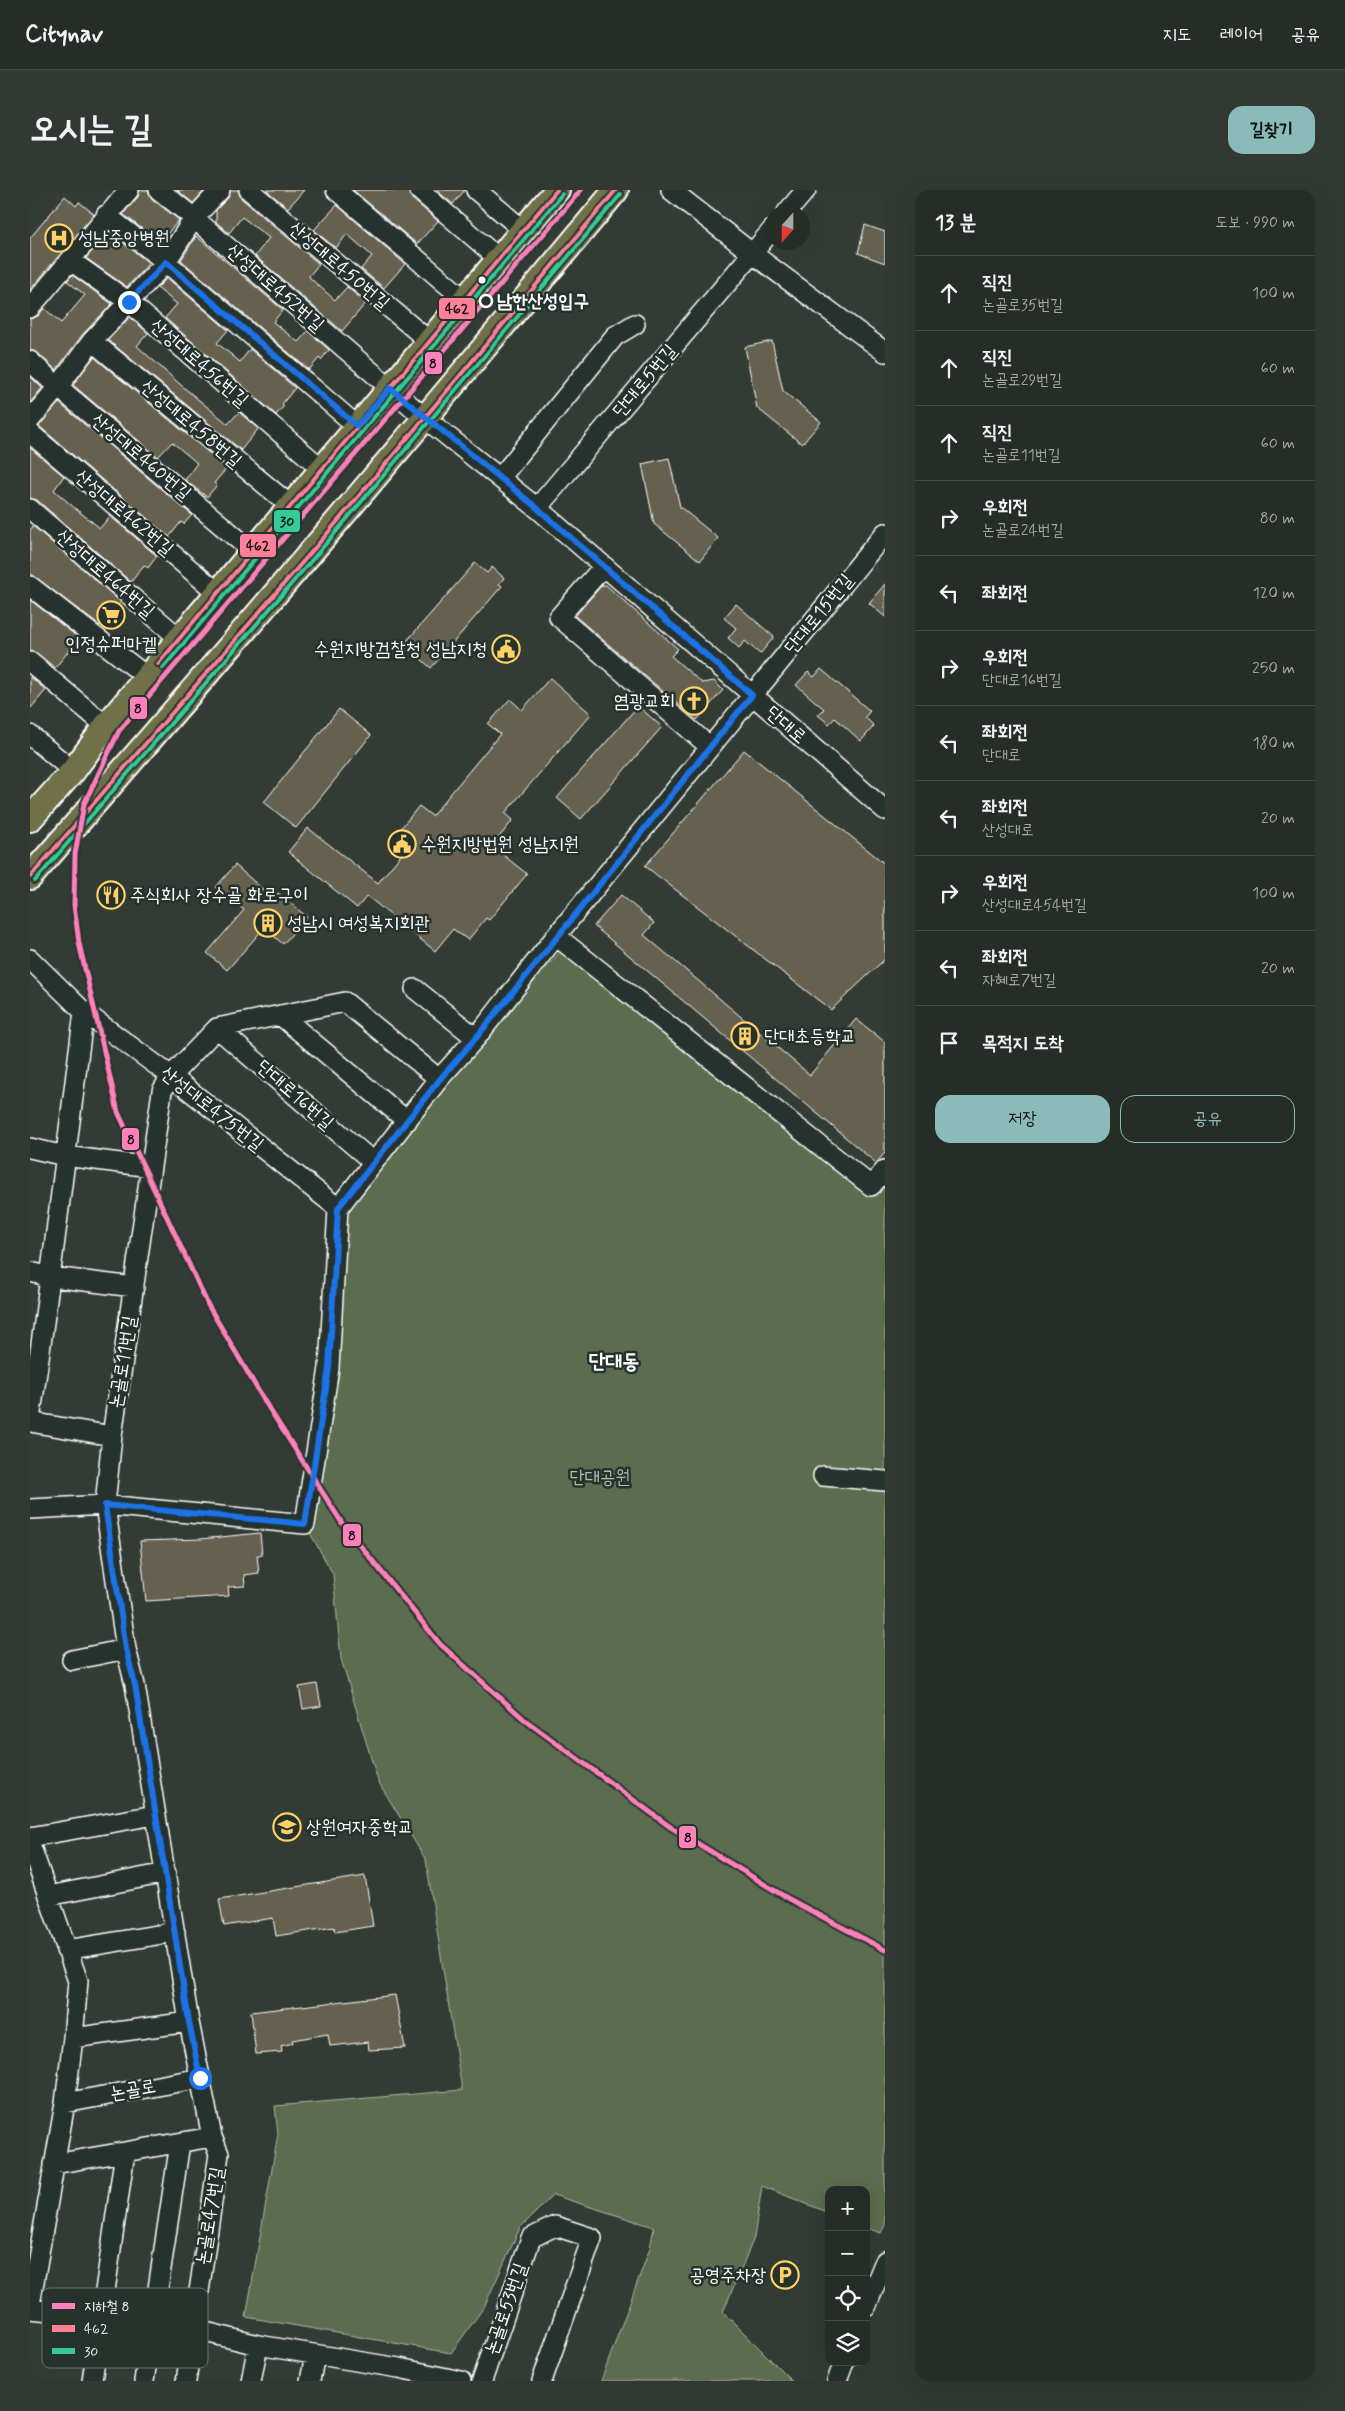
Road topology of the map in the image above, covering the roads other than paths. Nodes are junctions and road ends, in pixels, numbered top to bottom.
1 (129, 190) edge
2 (158, 190) edge
3 (220, 190) edge
4 (249, 190) edge
5 (336, 190) edge
6 (419, 190) edge
7 (476, 190) edge
8 (616, 190) edge
9 (671, 190) edge
10 (806, 190) edge
11 (547, 193) edge
12 (793, 205) edge
13 (106, 215) junction
14 (194, 218) junction
15 (523, 230) junction
16 (765, 239) edge
17 (753, 254) junction
18 (499, 259) junction
19 (71, 261) junction
20 (166, 262) junction
21 (464, 299) junction
22 (129, 302) junction
23 (30, 308) edge
24 (635, 324) dead end
25 (92, 341) junction
26 (429, 341) junction
27 (885, 352) edge
28 (30, 360) edge
29 (58, 387) junction
30 (390, 388) junction
31 (426, 419) junction
32 (30, 420) edge
33 (357, 426) junction
34 (30, 433) edge
35 (322, 469) junction
36 (500, 478) junction
37 (291, 506) junction
38 (537, 508) junction
39 (30, 509) edge
40 (885, 533) edge
41 (253, 552) junction
42 (604, 566) junction
43 (30, 586) edge
44 (218, 593) junction
45 (180, 639) junction
46 (30, 662) edge
47 (147, 678) junction
48 (752, 695) junction
49 (106, 726) junction
50 (30, 735) edge
51 (710, 747) junction
52 (73, 771) junction
53 (885, 810) edge
54 (32, 812) edge
55 (30, 876) edge
56 (556, 936) junction
57 (30, 959) edge
58 (415, 989) dead end
59 (84, 1012) junction
60 (280, 1015) junction
61 (217, 1028) junction
62 (476, 1038) junction
63 (171, 1076) junction
64 (440, 1079) junction
65 (407, 1121) junction
66 (30, 1148) edge
67 (65, 1156) junction
68 (373, 1162) junction
69 (151, 1167) junction
70 (885, 1170) edge
71 (338, 1208) junction
72 (30, 1272) edge
73 (52, 1277) junction
74 (134, 1287) junction
75 (30, 1421) edge
76 (112, 1436) junction
77 (823, 1476) dead end
78 (885, 1481) edge
79 (105, 1505) junction
80 (30, 1509) edge
81 (126, 1649) junction
82 (72, 1660) dead end
83 (155, 1815) junction
84 (30, 1837) edge
85 (30, 1844) edge
86 (166, 1873) junction
87 (48, 1896) junction
88 (175, 1932) junction
89 (66, 1950) junction
90 (189, 2022) junction
91 (74, 2038) junction
92 (200, 2078) junction
93 (65, 2103) junction
94 (212, 2137) junction
95 (180, 2143) junction
96 (125, 2152) junction
97 (54, 2164) junction
98 (885, 2261) edge
99 (105, 2288) edge
100 (158, 2288) edge
101 (199, 2288) edge
102 (870, 2297) edge
103 (30, 2305) edge
104 (208, 2333) edge
105 (258, 2345) junction
106 (315, 2355) junction
107 (94, 2368) edge
108 (146, 2368) edge
109 (188, 2368) edge
110 (373, 2373) edge
111 (398, 2375) edge
112 (92, 2381) edge
113 (144, 2381) edge
114 (186, 2381) edge
115 (251, 2381) edge
116 (310, 2381) edge
117 (459, 2381) edge
118 (482, 2381) edge
119 (542, 2381) edge

1 - 13 street
2 - 14 street, 산성대로452번길
3 - 14 street
4 - 26 street, 산성대로450번길
5 - 21 street
6 - 18 street
7 - 15 street
8 - 31 main road
9 - 17 street
10 - 12 street
11 - 15 main road
13 - 19 street
13 - 20 street
14 - 20 street
14 - 30 street, 산성대로452번길
15 - 18 main road
16 - 17 street, 단대로5번길
17 - 27 street
17 - 38 street, 단대로5번길
18 - 21 main road
19 - 22 street, 산성대로456번길
19 - 23 street
20 - 22 street
20 - 33 street
21 - 26 main road
22 - 25 street
22 - 35 street, 산성대로456번길
24 - 36 street
25 - 29 street
25 - 37 street, 산성대로458번길
26 - 30 main road
28 - 29 street, 산성대로460번길
29 - 32 street
29 - 41 street, 산성대로460번길
30 - 31 street, 단대로
30 - 33 main road
31 - 36 street, 단대로
31 - 55 main road
33 - 35 main road
34 - 44 street, 산성대로462번길
35 - 37 main road
36 - 38 street, 단대로
37 - 41 main road
38 - 42 street, 단대로
39 - 45 street, 산성대로464번길
40 - 48 street, 단대로15번길
41 - 44 main road
42 - 48 street, 단대로
42 - 51 street
43 - 47 street
44 - 45 main road
45 - 47 main road
46 - 49 street
47 - 49 main road
48 - 51 street
48 - 53 street, 단대로
49 - 52 main road
50 - 52 street
51 - 56 street
52 - 54 main road
56 - 62 street
56 - 70 street
57 - 59 street, 산성대로475번길
58 - 62 street
59 - 63 street, 산성대로475번길
59 - 67 street
60 - 61 street
60 - 64 street
60 - 65 street
61 - 63 street, 논골로11번길
61 - 68 street, 단대로16번길
62 - 64 street
63 - 69 street, 논골로11번길
63 - 71 street, 산성대로475번길
64 - 65 street
65 - 68 street
66 - 67 street
67 - 69 street
67 - 73 street
68 - 71 street
69 - 74 street, 논골로11번길
71 - 79 street
72 - 73 street
73 - 74 street
73 - 75 street
74 - 76 street, 논골로11번길
75 - 76 street
76 - 79 street, 논골로11번길
77 - 78 street
79 - 80 street
79 - 81 street, 논골로11번길
81 - 82 street
81 - 83 street, 논골로11번길
83 - 84 street
83 - 86 street, 논골로11번길
85 - 87 street
86 - 87 street
86 - 88 street, 논골로11번길
87 - 89 street
88 - 89 street
88 - 90 street, 논골로11번길
89 - 91 street
90 - 91 street
90 - 92 street, 논골로11번길
91 - 93 street
92 - 93 street, 논골로
92 - 94 street, 논골로11번길
93 - 97 street
94 - 95 street, 논골로47번길
94 - 101 street, 논골로47번길
95 - 96 street, 논골로47번길
95 - 100 street
96 - 97 street, 논골로47번길
96 - 99 street
97 - 103 street
98 - 102 street
104 - 105 street
105 - 106 street
105 - 115 street
106 - 110 street
106 - 116 street
107 - 112 street
108 - 113 street
109 - 114 street
110 - 111 street
111 - 117 street
118 - 119 street, 논골로53번길

